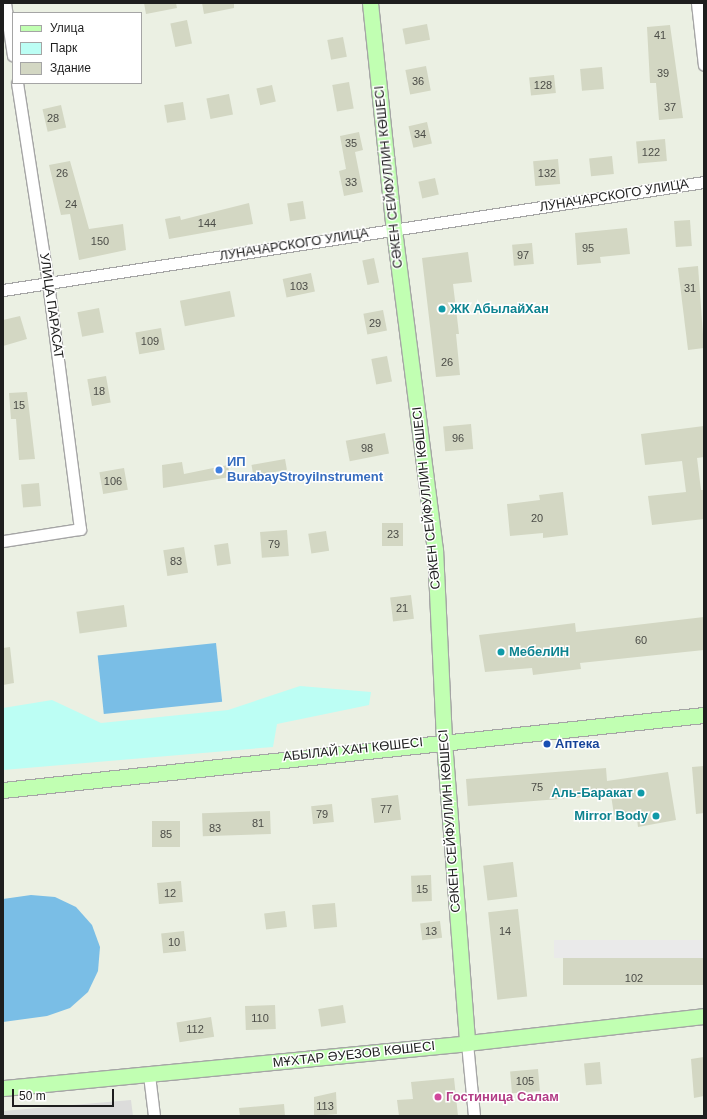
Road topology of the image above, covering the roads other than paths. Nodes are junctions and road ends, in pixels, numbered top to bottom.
1 (5, 3) edge
2 (370, 3) edge
3 (697, 3) edge
4 (12, 48) edge
5 (704, 65) edge
6 (17, 84) edge
7 (704, 182) edge
8 (394, 230) junction
9 (48, 283) junction
10 (3, 290) edge
11 (3, 541) edge
12 (704, 715) edge
13 (444, 741) junction
14 (3, 790) edge
15 (704, 1016) edge
16 (467, 1044) junction
17 (149, 1074) junction
18 (3, 1088) edge
19 (154, 1116) edge
20 (474, 1116) edge

1 - 4 street
2 - 8 street, СӘКЕН СЕЙФУЛЛИН КӨШЕСІ
3 - 5 street
6 - 9 street, УЛИЦА ПАРАСАТ
7 - 8 street, ЛУНАЧАРСКОГО УЛИЦА
8 - 9 street, ЛУНАЧАРСКОГО УЛИЦА
8 - 13 street, СӘКЕН СЕЙФУЛЛИН КӨШЕСІ
9 - 10 street, ЛУНАЧАРСКОГО УЛИЦА
9 - 11 street, УЛИЦА ПАРАСАТ
12 - 13 street, АБЫЛАЙ ХАН КӨШЕСІ
13 - 14 street, АБЫЛАЙ ХАН КӨШЕСІ
13 - 16 street, СӘКЕН СЕЙФУЛЛИН КӨШЕСІ
15 - 16 street, МҰХТАР ӘУЕЗОВ КӨШЕСІ
16 - 17 street, МҰХТАР ӘУЕЗОВ КӨШЕСІ
16 - 20 street
17 - 18 street, МҰХТАР ӘУЕЗОВ КӨШЕСІ
17 - 19 street

